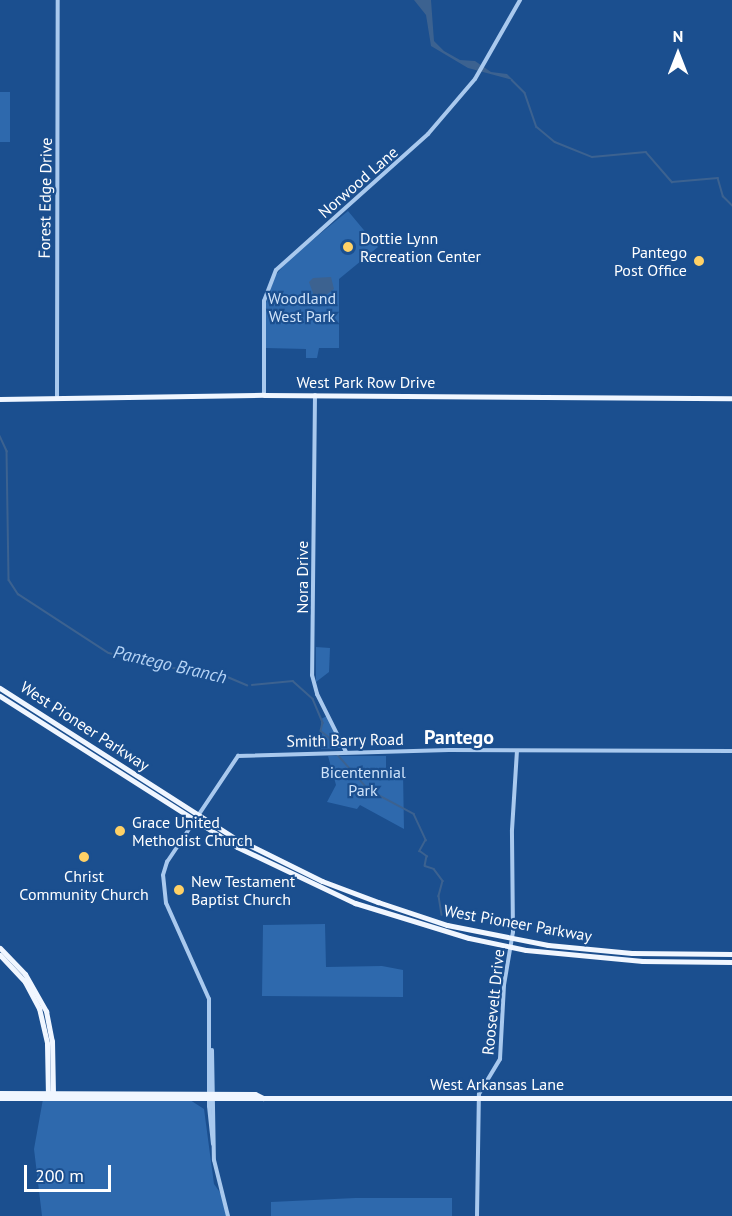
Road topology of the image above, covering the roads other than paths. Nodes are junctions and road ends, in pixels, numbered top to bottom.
1 (58, 0) edge
2 (520, 0) edge
3 (264, 395) junction
4 (315, 395) junction
5 (57, 396) junction
6 (732, 398) edge
7 (0, 399) edge
8 (0, 688) edge
9 (0, 696) edge
10 (517, 751) junction
11 (732, 751) edge
12 (346, 752) junction
13 (198, 815) junction
14 (194, 821) junction
15 (512, 939) junction
16 (511, 947) junction
17 (0, 948) edge
18 (732, 954) edge
19 (0, 955) edge
20 (732, 962) edge
21 (0, 1093) edge
22 (50, 1096) junction
23 (212, 1097) junction
24 (0, 1098) edge
25 (479, 1098) junction
26 (732, 1098) edge
27 (228, 1216) edge
28 (477, 1216) edge

1 - 5 street, Forest Edge Drive
2 - 3 street, Norwood Lane
3 - 4 main road, West Park Row Drive
3 - 5 main road, West Park Row Drive
4 - 6 main road, West Park Row Drive
4 - 12 street, Nora Drive
5 - 7 main road, West Park Row Drive
8 - 13 main road, West Pioneer Parkway
9 - 14 main road, West Pioneer Parkway
10 - 11 street, Smith Barry Road
10 - 12 street, Smith Barry Road
10 - 15 street, Roosevelt Drive
12 - 13 street, Smith Barry Road
13 - 14 street, Smith Barry Road
13 - 15 main road, West Pioneer Parkway
14 - 16 main road, West Pioneer Parkway
14 - 23 street, Smith Barry Road
15 - 16 street, Roosevelt Drive
15 - 18 main road, West Pioneer Parkway
16 - 20 main road, West Pioneer Parkway
16 - 25 street, Roosevelt Drive
17 - 22 main road
19 - 22 main road
21 - 22 main road, West Arkansas Lane
22 - 23 main road, West Arkansas Lane
22 - 24 main road, West Arkansas Lane
23 - 25 main road, West Arkansas Lane
23 - 27 street
25 - 26 main road, West Arkansas Lane
25 - 28 street, Roosevelt Drive

